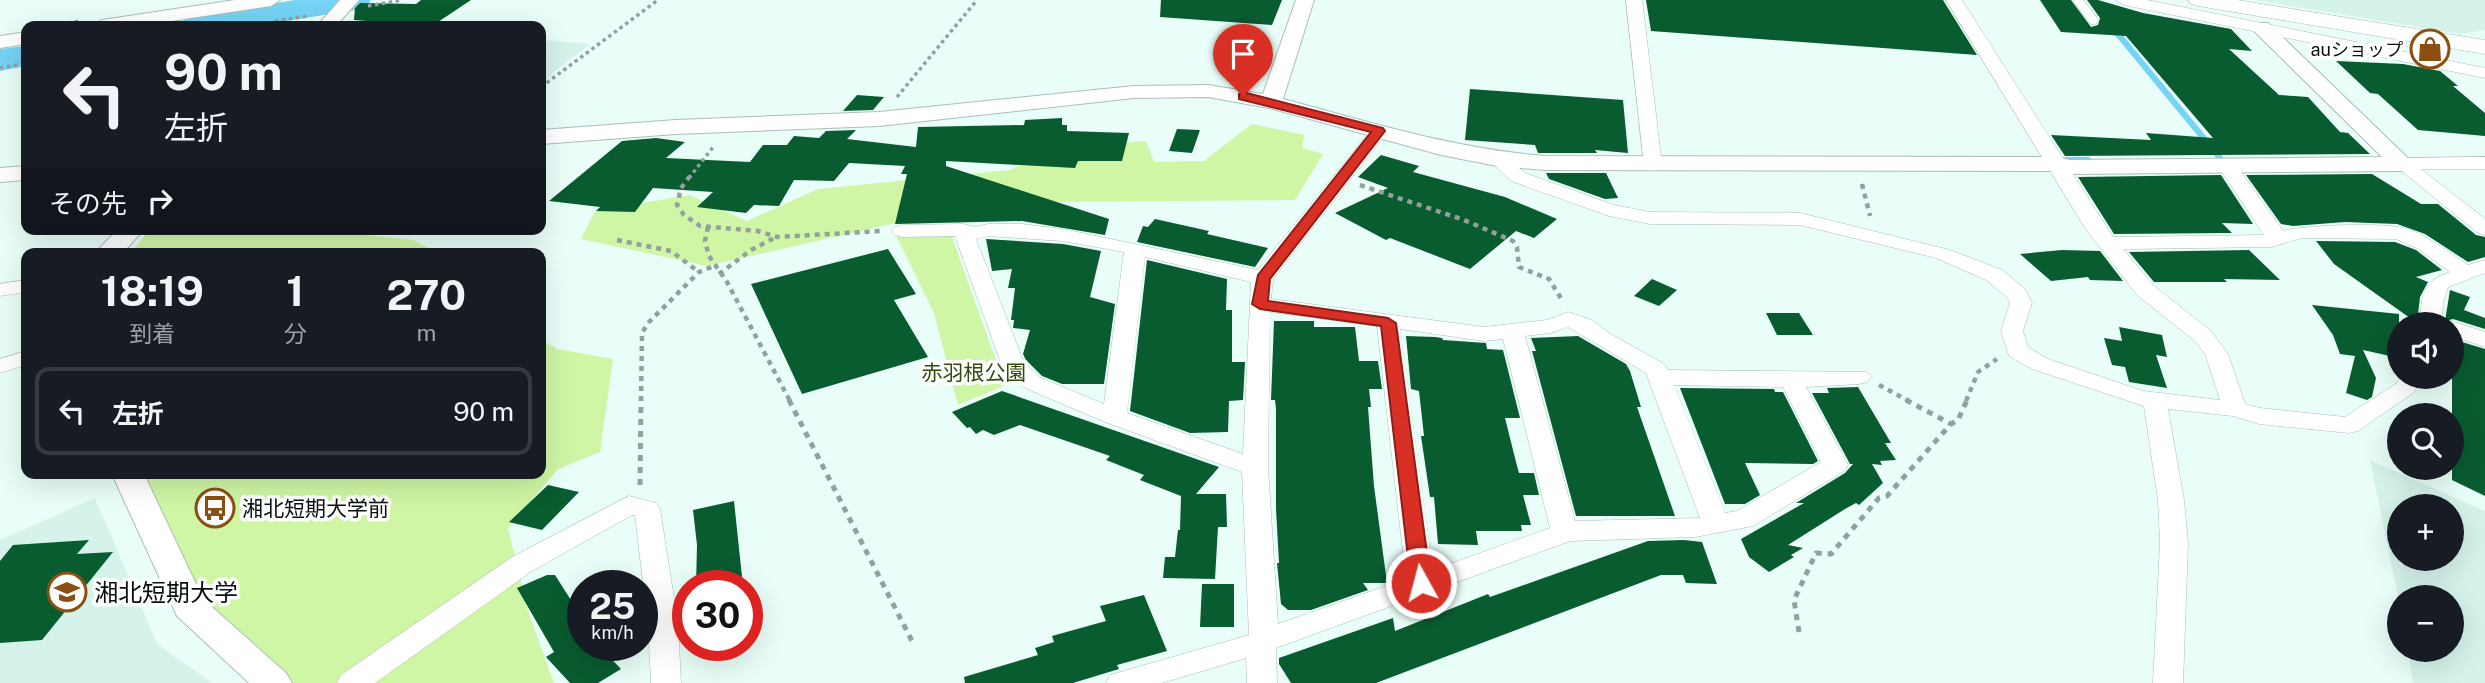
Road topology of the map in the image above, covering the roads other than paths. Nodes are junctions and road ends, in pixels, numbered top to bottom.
1 (271, 0) edge
2 (1305, 0) edge
3 (1633, 0) edge
4 (1954, 0) edge
5 (2078, 0) edge
6 (2124, 0) edge
7 (2198, 0) edge
8 (346, 5) edge
9 (2094, 20) dead end
10 (134, 21) edge
11 (331, 21) edge
12 (2302, 26) junction
13 (2261, 27) junction
14 (21, 39) edge
15 (0, 42) edge
16 (2485, 47) edge
17 (2485, 73) edge
18 (1271, 102) junction
19 (1379, 131) junction
20 (546, 137) edge
21 (1497, 159) junction
22 (2485, 163) edge
23 (2056, 164) junction
24 (2402, 164) junction
25 (1653, 165) junction
26 (2227, 166) junction
27 (21, 173) edge
28 (0, 175) edge
29 (2485, 229) edge
30 (902, 231) road end
31 (971, 232) junction
32 (126, 235) edge
33 (2279, 238) junction
34 (2107, 243) junction
35 (113, 248) edge
36 (1135, 250) junction
37 (2475, 269) edge
38 (1263, 278) junction
39 (21, 287) edge
40 (0, 290) edge
41 (1260, 304) junction
42 (2435, 312) edge
43 (1388, 323) junction
44 (1511, 330) junction
45 (2464, 333) edge
46 (2485, 340) edge
47 (21, 360) edge
48 (0, 366) edge
49 (1659, 377) junction
50 (1859, 377) road end
51 (1791, 380) junction
52 (2403, 389) edge
53 (2154, 401) junction
54 (2235, 409) junction
55 (1114, 417) junction
56 (1255, 467) junction
57 (130, 479) edge
58 (1715, 523) junction
59 (1565, 533) junction
60 (1421, 583) junction
61 (1264, 639) junction
62 (273, 683) edge
63 (352, 683) edge
64 (666, 683) edge
65 (1121, 683) edge
66 (1262, 683) edge
67 (2168, 683) edge

1 - 10 street
2 - 18 street
3 - 25 street
4 - 23 street
5 - 9 lane
6 - 13 street
7 - 12 main road
8 - 11 street
12 - 13 street
12 - 16 main road
12 - 17 street
13 - 24 street
14 - 15 street
18 - 19 street
18 - 20 street
19 - 21 street
19 - 38 street
21 - 25 street
21 - 53 street
22 - 24 street
23 - 25 street
23 - 26 street
23 - 34 street
24 - 26 street
24 - 29 street
26 - 33 street
27 - 28 street
30 - 31 street
31 - 36 street
31 - 55 street
32 - 35 street
33 - 34 street
33 - 37 street
34 - 54 street
36 - 38 street
36 - 55 street
37 - 42 street
38 - 41 street
39 - 40 street
41 - 43 street
41 - 56 street
43 - 44 street
43 - 60 street
44 - 49 street
44 - 59 street
45 - 46 street
47 - 48 street
49 - 51 street
49 - 58 street
50 - 51 street
51 - 58 street
52 - 54 street
53 - 54 street
53 - 67 street
55 - 56 street
56 - 61 street
57 - 62 street
58 - 59 street
59 - 60 street
60 - 61 street
61 - 65 street
61 - 66 street
63 - 64 street

